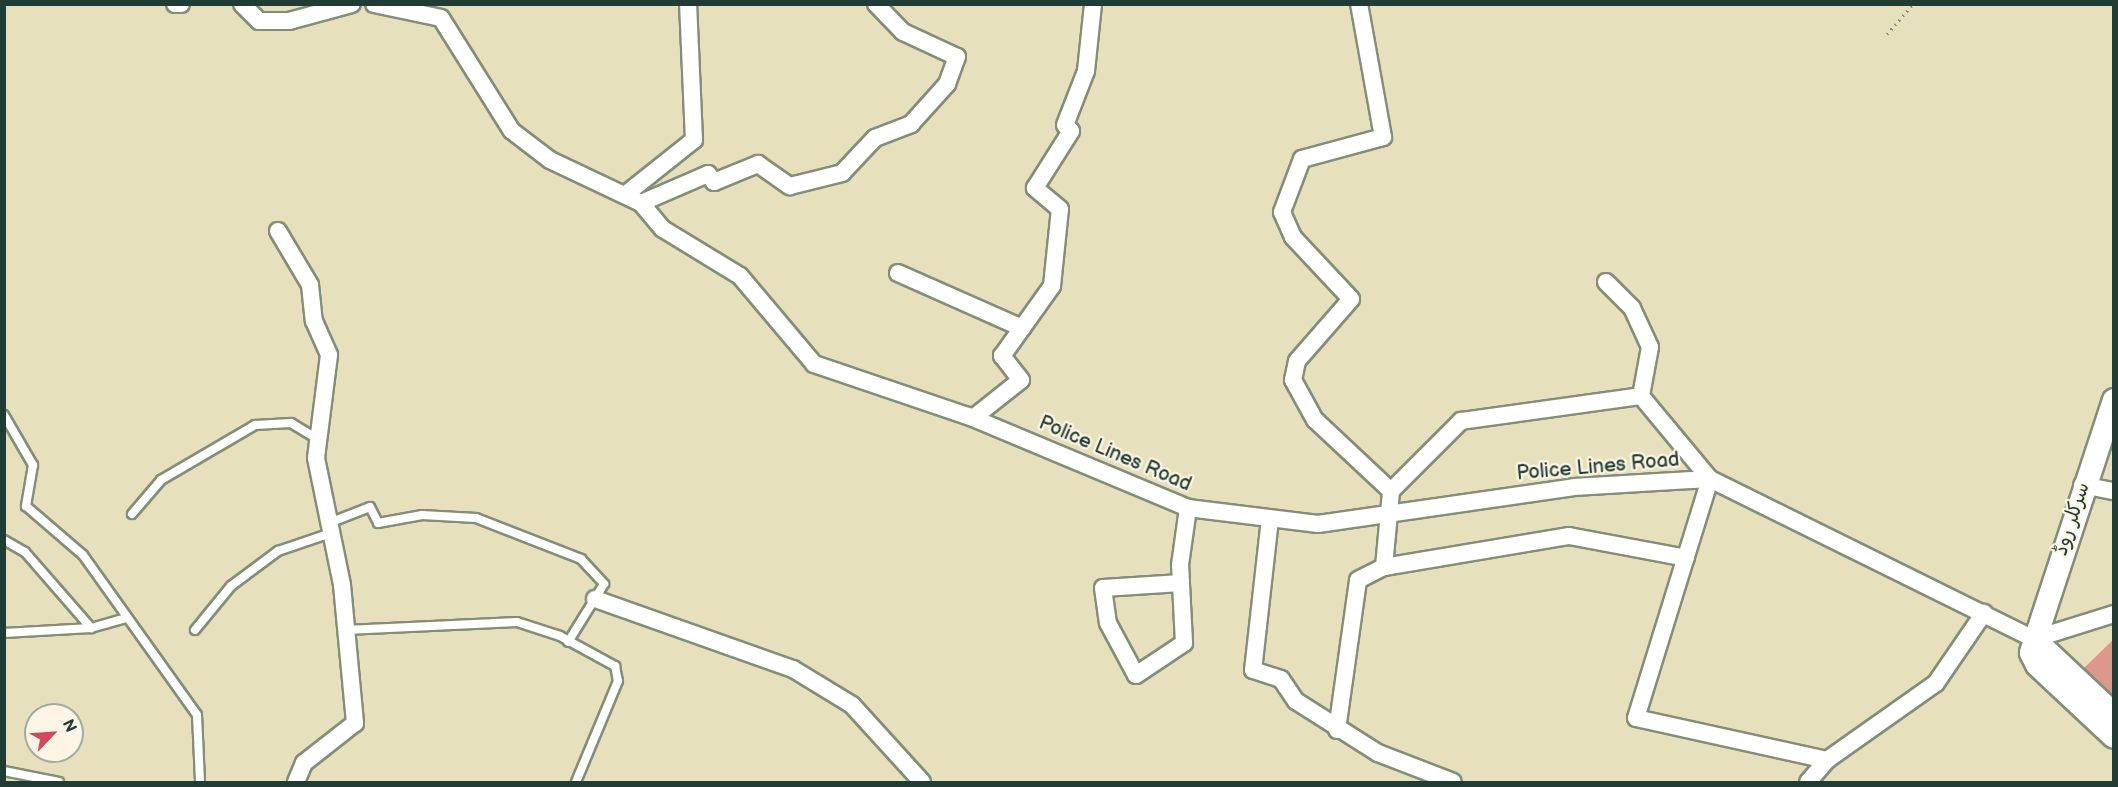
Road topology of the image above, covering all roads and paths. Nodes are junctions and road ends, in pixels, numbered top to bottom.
1 (175, 4) edge
2 (181, 4) edge
3 (242, 4) edge
4 (352, 4) edge
5 (374, 4) edge
6 (688, 4) edge
7 (876, 4) edge
8 (1093, 4) edge
9 (1359, 4) edge
10 (1913, 4) edge
11 (1887, 34) dead end
12 (626, 194) junction
13 (641, 203) junction
14 (278, 231) dead end
15 (898, 273) dead end
16 (1606, 282) dead end
17 (1022, 328) junction
18 (1641, 396) junction
19 (2114, 400) edge
20 (4, 415) edge
21 (974, 418) junction
22 (318, 439) junction
23 (1710, 479) junction
24 (2082, 485) junction
25 (1391, 491) junction
26 (2114, 491) edge
27 (1188, 508) junction
28 (1391, 513) junction
29 (132, 514) dead end
30 (1270, 519) junction
31 (330, 528) junction
32 (4, 540) edge
33 (1686, 558) junction
34 (1384, 567) junction
35 (1181, 583) junction
36 (595, 599) junction
37 (1984, 613) junction
38 (2114, 614) edge
39 (127, 618) junction
40 (91, 628) junction
41 (195, 630) dead end
42 (346, 630) junction
43 (4, 633) edge
44 (2034, 639) junction
45 (568, 642) junction
46 (2114, 714) edge
47 (1337, 730) junction
48 (2114, 736) edge
49 (1827, 760) junction
50 (4, 771) edge
51 (59, 783) edge
52 (200, 783) edge
53 (296, 783) edge
54 (576, 783) edge
55 (922, 783) edge
56 (1453, 783) edge
57 (1808, 783) edge

1 - 2 street
3 - 4 street
5 - 12 street, Police Lines Road
6 - 12 street
7 - 13 street
8 - 17 street
9 - 25 street
10 - 11 path
12 - 13 street, Police Lines Road
13 - 21 street, Police Lines Road
14 - 22 street
15 - 17 street
16 - 18 street
17 - 21 street
18 - 23 street
18 - 25 street
19 - 24 main road, سرکلر روڈ
20 - 39 lane
21 - 27 street, Police Lines Road
22 - 29 lane
22 - 31 street
23 - 28 street, Police Lines Road
23 - 33 street
23 - 37 street, Police Lines Road
24 - 26 street
24 - 44 main road, سرکلر روڈ
25 - 28 street
27 - 30 street, Police Lines Road
27 - 35 street
28 - 30 street, Police Lines Road
28 - 34 street
30 - 47 street
31 - 36 lane
31 - 41 lane
31 - 42 street
32 - 40 lane
33 - 34 street
33 - 49 street
34 - 47 street
35 - 35 street
36 - 45 lane
36 - 55 street
37 - 44 street, Police Lines Road
37 - 49 street
38 - 44 street
39 - 40 lane
39 - 52 lane
40 - 43 lane
42 - 45 lane
42 - 53 street
44 - 46 main road
44 - 48 main road, سرکلر روڈ
45 - 54 lane
47 - 56 street
49 - 57 street
50 - 51 lane

